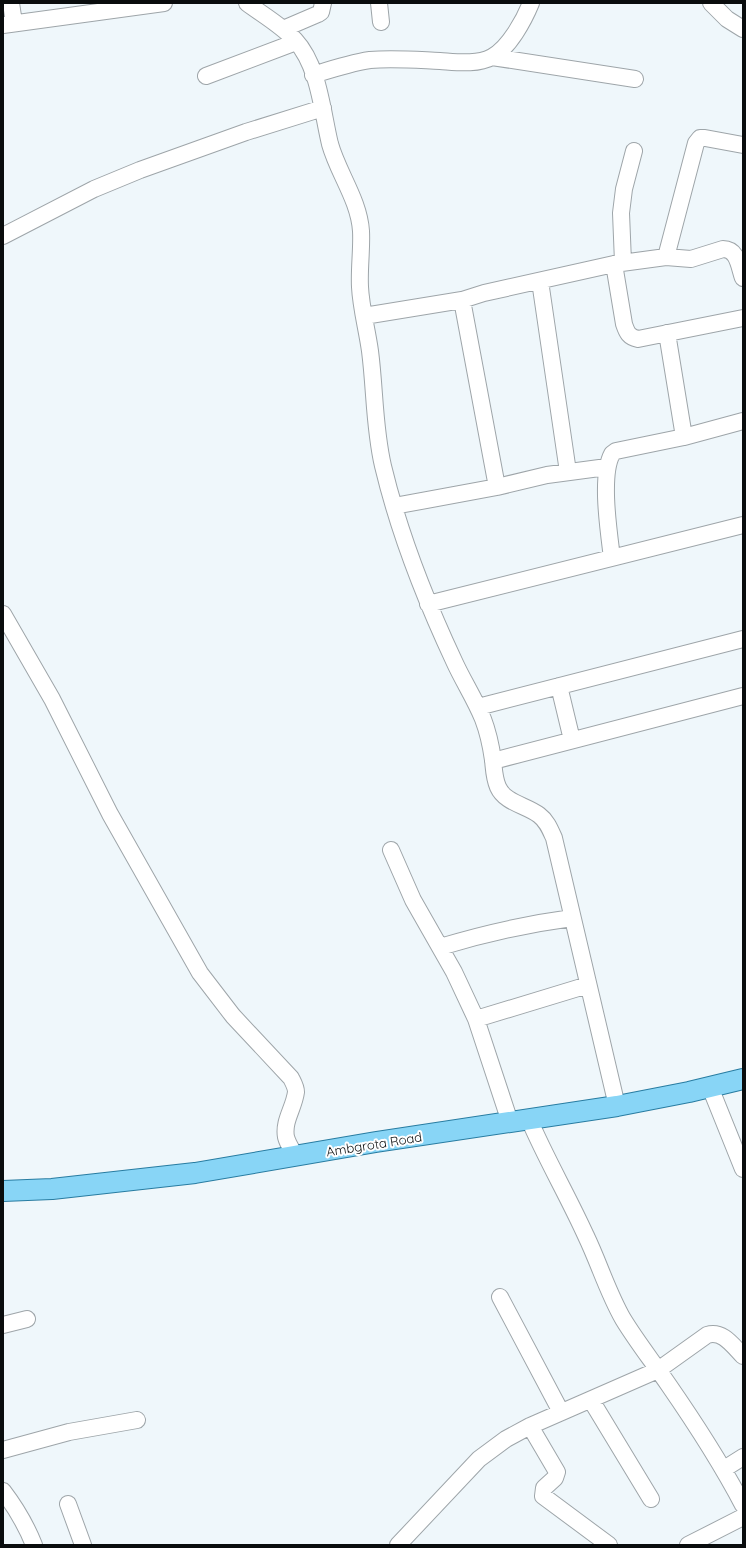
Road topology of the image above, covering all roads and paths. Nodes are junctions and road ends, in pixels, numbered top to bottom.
1 (11, 3) edge
2 (164, 3) edge
3 (247, 3) edge
4 (323, 3) edge
5 (379, 3) edge
6 (531, 3) edge
7 (711, 3) edge
8 (381, 22) dead end
9 (8, 24) edge
10 (283, 29) junction
11 (743, 30) edge
12 (296, 42) junction
13 (492, 57) junction
14 (313, 75) junction
15 (206, 76) dead end
16 (636, 79) dead end
17 (323, 108) junction
18 (743, 145) edge
19 (634, 151) dead end
20 (3, 236) edge
21 (666, 256) junction
22 (618, 263) junction
23 (743, 278) edge
24 (540, 281) junction
25 (462, 300) junction
26 (364, 316) junction
27 (743, 318) edge
28 (667, 333) junction
29 (743, 421) edge
30 (684, 436) junction
31 (607, 467) junction
32 (568, 472) junction
33 (497, 487) junction
34 (394, 506) junction
35 (743, 525) edge
36 (612, 558) junction
37 (428, 604) junction
38 (3, 614) edge
39 (743, 639) edge
40 (558, 686) junction
41 (743, 696) edge
42 (478, 707) junction
43 (572, 740) junction
44 (493, 761) junction
45 (391, 850) dead end
46 (572, 918) junction
47 (440, 947) junction
48 (588, 985) junction
49 (476, 1019) junction
50 (743, 1078) edge
51 (710, 1086) junction
52 (617, 1106) junction
53 (529, 1119) junction
54 (510, 1122) junction
55 (296, 1157) junction
56 (743, 1169) edge
57 (3, 1191) edge
58 (500, 1298) dead end
59 (26, 1319) dead end
60 (3, 1325) edge
61 (743, 1356) edge
62 (658, 1370) junction
63 (591, 1400) junction
64 (561, 1412) junction
65 (137, 1420) dead end
66 (530, 1426) junction
67 (3, 1450) edge
68 (743, 1457) edge
69 (724, 1469) junction
70 (3, 1491) edge
71 (651, 1500) dead end
72 (68, 1504) dead end
73 (743, 1505) edge
74 (743, 1516) edge
75 (34, 1545) edge
76 (83, 1545) edge
77 (398, 1545) edge
78 (608, 1545) edge
79 (688, 1545) edge

1 - 9 street
2 - 9 street
3 - 10 street
4 - 10 street
5 - 8 street
6 - 13 street
7 - 11 street
10 - 12 street
12 - 14 street
12 - 15 street
13 - 14 street
13 - 16 street
14 - 17 street
17 - 20 street
17 - 26 street
18 - 21 street
19 - 22 street
21 - 22 street
21 - 23 street
22 - 24 street
22 - 28 street
24 - 25 street
24 - 32 street
25 - 26 street
25 - 33 street
26 - 34 street
27 - 28 street
28 - 30 street
29 - 30 street
30 - 31 street
31 - 32 street
31 - 36 street
32 - 33 street
33 - 34 street
34 - 37 street
35 - 36 street
36 - 37 street
37 - 42 street
38 - 55 street
39 - 40 street
40 - 42 street
40 - 43 street
41 - 43 street
42 - 44 street
43 - 44 street
44 - 46 street
45 - 47 street
46 - 47 street
46 - 48 street
47 - 49 street
48 - 49 street
48 - 52 street
49 - 54 street
50 - 51 main road, Ambgrota Road
51 - 52 main road, Ambgrota Road
51 - 56 street
52 - 53 main road, Ambgrota Road
53 - 54 main road, Ambgrota Road
53 - 62 street
54 - 55 main road, Ambgrota Road
55 - 57 main road, Ambgrota Road
58 - 64 street
59 - 60 street
61 - 62 street
62 - 63 street
62 - 69 street
63 - 64 street
63 - 71 street
64 - 66 street
65 - 67 street
66 - 77 street
66 - 78 street
68 - 69 street
69 - 73 street
70 - 75 street
72 - 76 street
74 - 79 street

